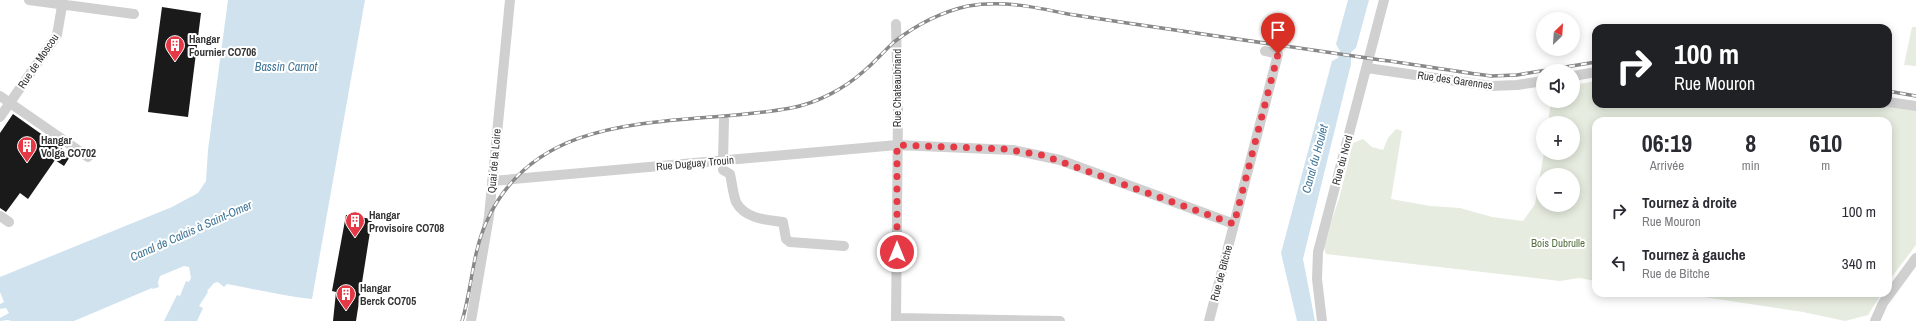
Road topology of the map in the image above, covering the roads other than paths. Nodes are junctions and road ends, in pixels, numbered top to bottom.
1 (29, 0) edge
2 (510, 0) edge
3 (1384, 0) edge
4 (63, 2) edge
5 (134, 14) dead end
6 (896, 24) dead end
7 (1264, 51) dead end
8 (1367, 68) junction
9 (1592, 73) edge
10 (1580, 75) edge
11 (1536, 82) edge
12 (0, 96) edge
13 (10, 103) junction
14 (1892, 103) edge
15 (1916, 106) edge
16 (0, 117) edge
17 (724, 120) dead end
18 (897, 145) junction
19 (88, 157) dead end
20 (723, 165) junction
21 (492, 181) junction
22 (0, 216) edge
23 (9, 222) dead end
24 (1234, 224) junction
25 (844, 246) dead end
26 (1916, 258) edge
27 (1892, 290) edge
28 (1887, 297) edge
29 (896, 319) edge
30 (1022, 320) edge
31 (471, 321) edge
32 (1060, 321) edge
33 (1209, 321) edge
34 (1322, 321) edge
35 (1875, 321) edge

1 - 4 street
2 - 21 street, Quai de la Loire
3 - 8 street, Rue du Nord
4 - 5 street
4 - 13 street, Rue de Moscou
6 - 18 street, Rue Chateaubriand
7 - 24 street, Rue de Bitche
8 - 11 street, Rue des Garennes
8 - 34 street, Rue du Nord
9 - 10 street
12 - 13 street
13 - 16 street, Rue de Moscou
13 - 19 street
14 - 15 street
17 - 20 street
18 - 20 street, Rue Duguay Trouin
18 - 24 street, Rue Duguay Trouin
18 - 29 street, Rue Chateaubriand
20 - 21 street, Rue Duguay Trouin
20 - 25 street
21 - 31 street, Quai de la Loire
22 - 23 street
24 - 33 street, Rue de Bitche
26 - 27 street
28 - 35 street
29 - 30 street
30 - 32 street

